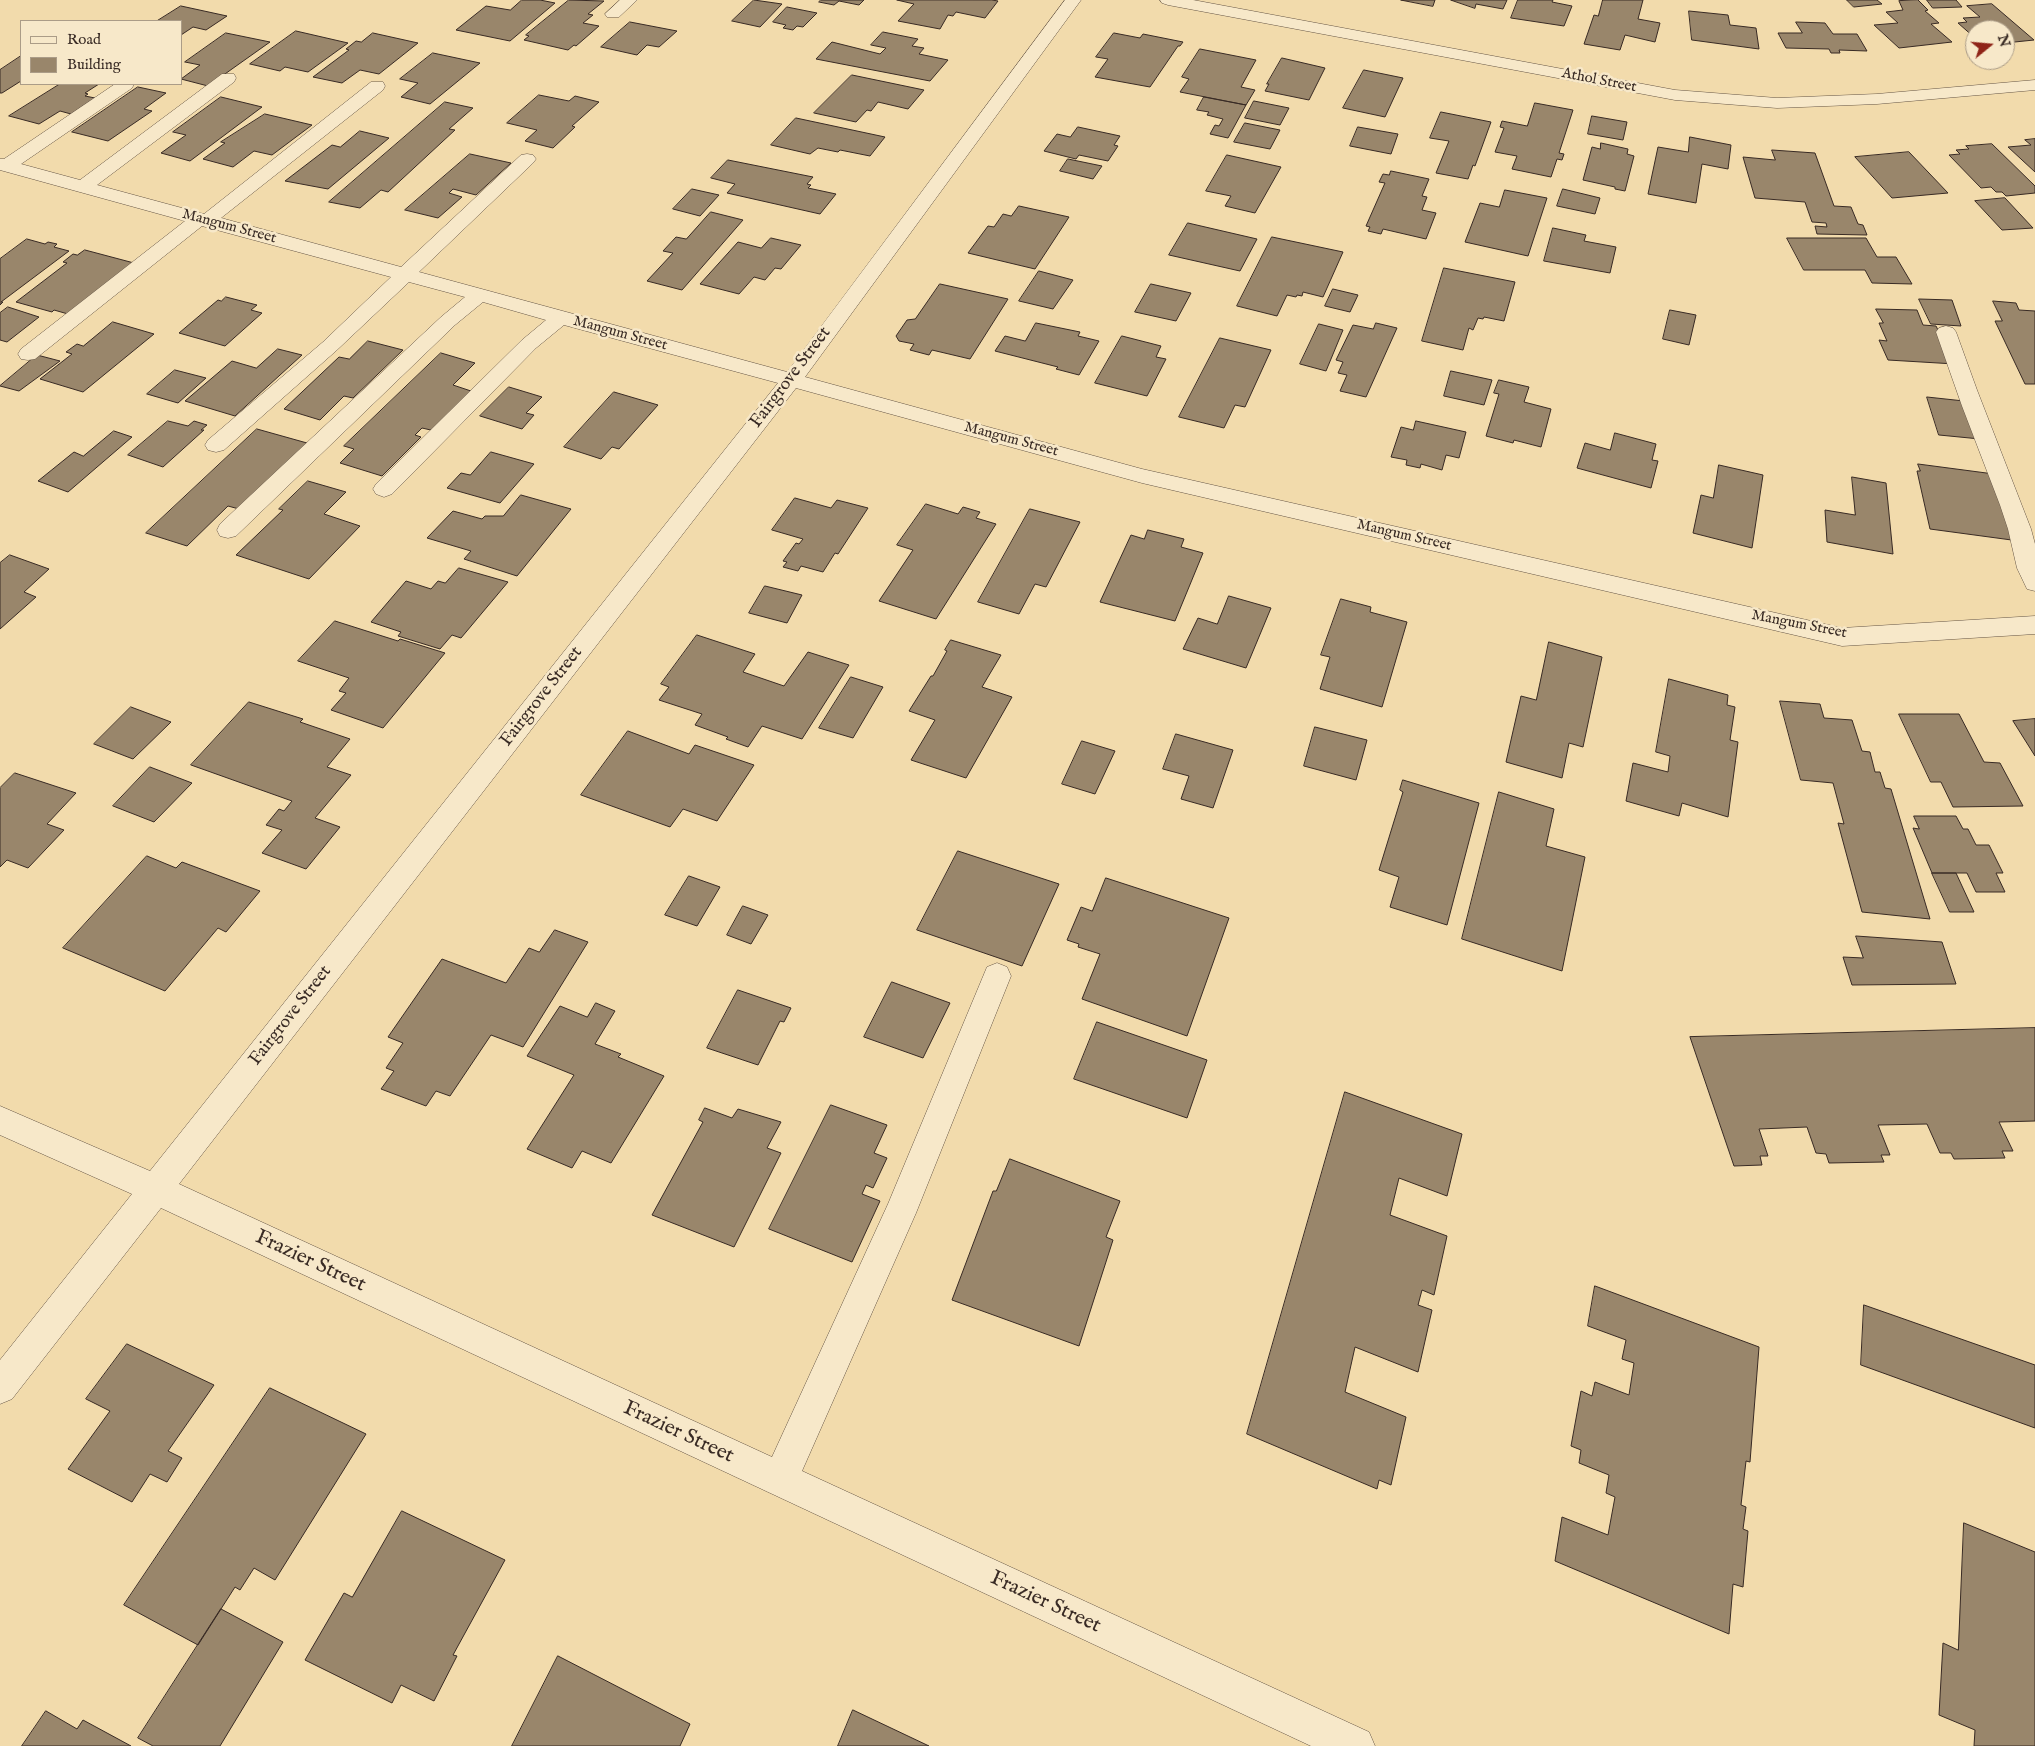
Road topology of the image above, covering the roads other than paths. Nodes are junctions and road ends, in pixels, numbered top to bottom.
1 (629, 0) edge
2 (1073, 0) edge
3 (1168, 0) edge
4 (613, 14) dead end
5 (228, 78) dead end
6 (124, 85) edge
7 (2035, 85) edge
8 (378, 86) dead end
9 (527, 159) dead end
10 (3, 165) edge
11 (84, 188) junction
12 (203, 220) junction
13 (403, 275) junction
14 (480, 296) junction
15 (560, 318) junction
16 (1946, 332) dead end
17 (28, 354) dead end
18 (791, 381) junction
19 (216, 445) dead end
20 (384, 489) dead end
21 (228, 530) dead end
22 (2035, 583) edge
23 (2035, 625) edge
24 (997, 976) dead end
25 (0, 1120) edge
26 (155, 1189) junction
27 (0, 1387) edge
28 (780, 1480) junction
29 (1355, 1746) edge

1 - 4 street
2 - 18 street, Fairgrove Street
3 - 7 street, Athol Street
5 - 11 street
6 - 10 street
8 - 12 street
9 - 13 street
10 - 11 street, Mangum Street
11 - 12 street, Mangum Street
12 - 13 street, Mangum Street
12 - 17 street
13 - 14 street, Mangum Street
13 - 19 street
14 - 15 street, Mangum Street
14 - 21 street
15 - 18 street, Mangum Street
15 - 20 street
16 - 22 street
18 - 23 street, Mangum Street
18 - 26 street, Fairgrove Street
24 - 28 street
25 - 26 street, Frazier Street
26 - 27 street, Fairgrove Street
26 - 28 street, Frazier Street
28 - 29 street, Frazier Street

